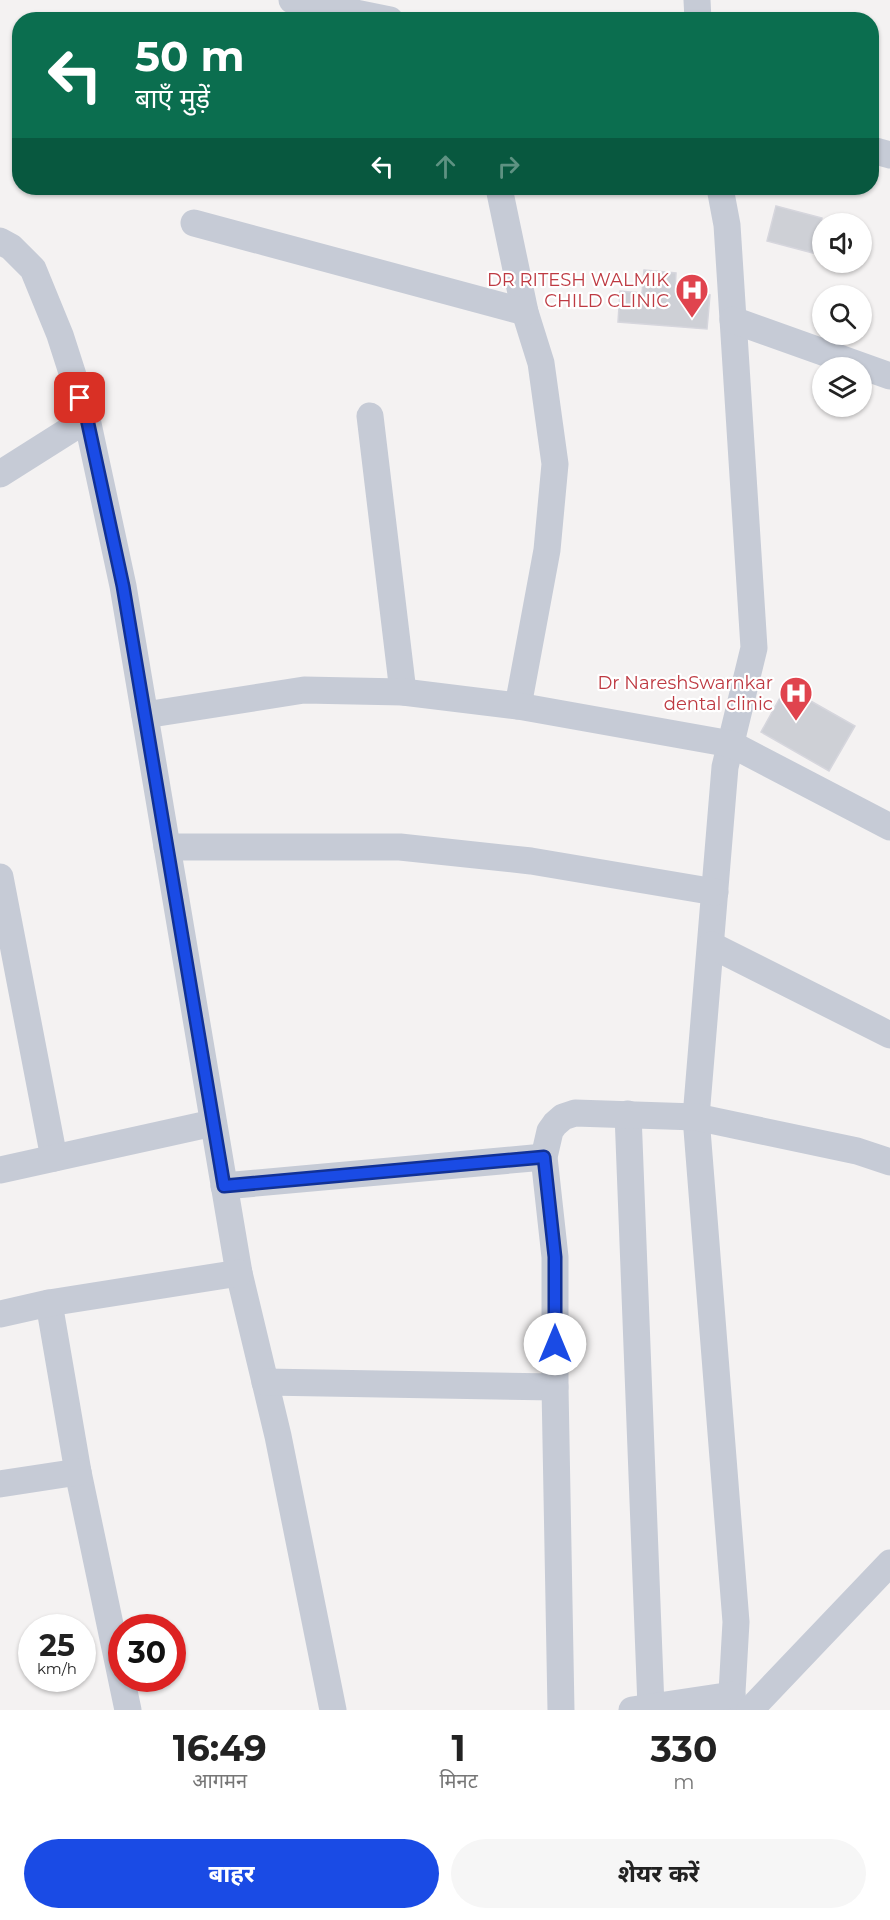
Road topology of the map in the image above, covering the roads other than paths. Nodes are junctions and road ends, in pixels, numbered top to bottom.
1 (292, 0) edge
2 (351, 12) edge
3 (500, 195) edge
4 (721, 195) edge
5 (194, 223) dead end
6 (0, 240) edge
7 (525, 312) junction
8 (733, 320) junction
9 (890, 376) edge
10 (370, 416) dead end
11 (87, 419) junction
12 (0, 474) edge
13 (403, 692) junction
14 (518, 706) junction
15 (145, 715) junction
16 (731, 744) junction
17 (890, 827) edge
18 (167, 847) junction
19 (0, 877) edge
20 (715, 892) junction
21 (711, 945) junction
22 (890, 1035) edge
23 (628, 1114) junction
24 (696, 1117) junction
25 (213, 1123) junction
26 (544, 1157) junction
27 (54, 1158) junction
28 (890, 1162) edge
29 (0, 1170) edge
30 (224, 1186) junction
31 (239, 1273) junction
32 (49, 1304) junction
33 (0, 1314) edge
34 (265, 1382) junction
35 (555, 1387) junction
36 (78, 1472) junction
37 (0, 1485) edge
38 (890, 1563) edge
39 (738, 1705) edge
40 (641, 1709) edge
41 (128, 1710) edge
42 (333, 1710) edge
43 (561, 1710) edge

1 - 2 street
3 - 7 street
4 - 8 street
5 - 7 street
6 - 11 street
7 - 14 street
8 - 9 street
8 - 16 street
10 - 13 street
11 - 12 street
11 - 15 street
13 - 14 street
13 - 15 street
14 - 16 street
15 - 18 street
16 - 17 street
16 - 20 street
18 - 20 street
18 - 25 street
19 - 27 street
20 - 21 street
21 - 22 street
21 - 24 street
23 - 24 street
23 - 26 street
23 - 40 street
24 - 28 street
24 - 39 street
25 - 27 street
25 - 30 street
26 - 30 street
26 - 35 street
27 - 29 street
30 - 31 street
31 - 32 street
31 - 34 street
32 - 33 street
32 - 36 street
34 - 35 street
34 - 42 street
35 - 43 street
36 - 37 street
36 - 41 street
38 - 39 street
39 - 40 street

